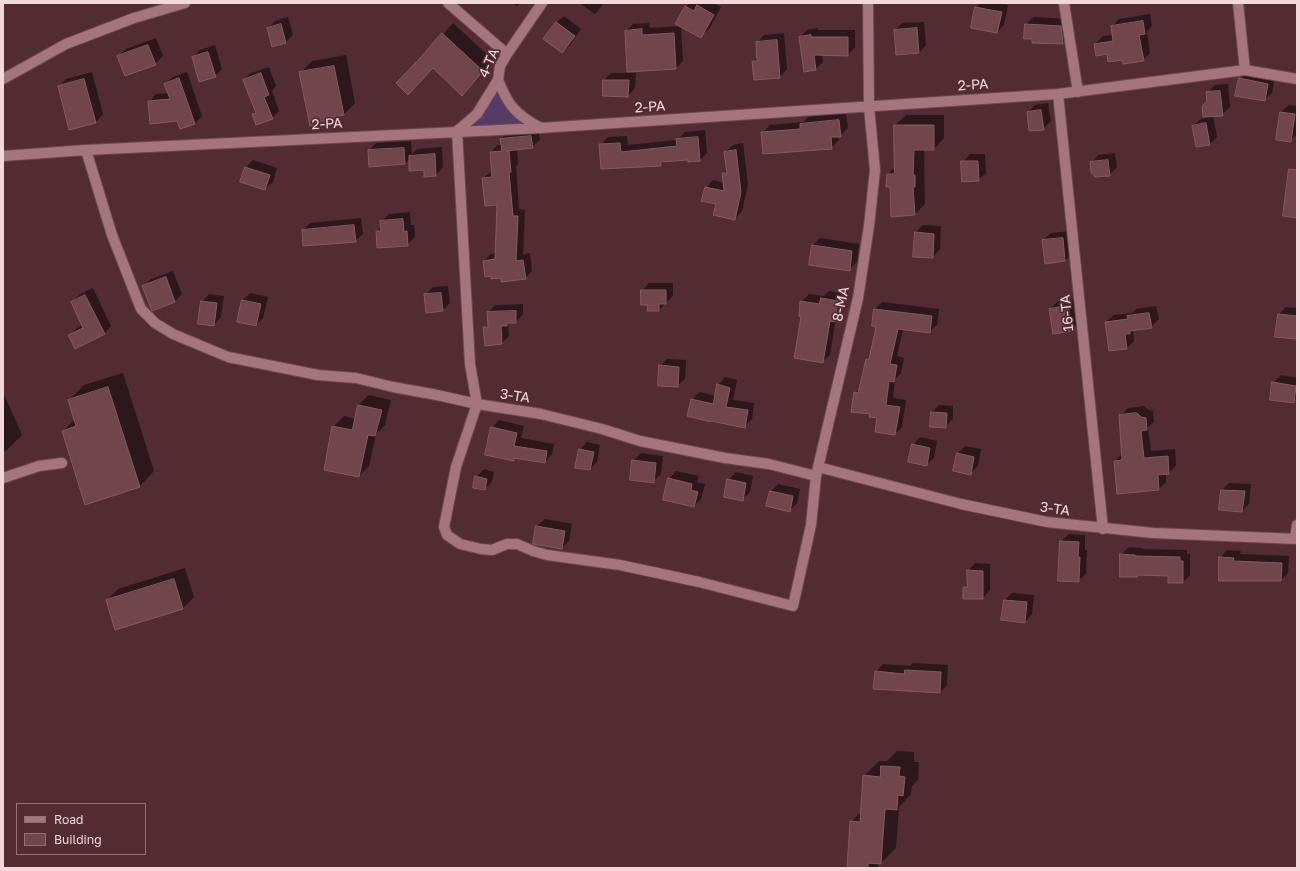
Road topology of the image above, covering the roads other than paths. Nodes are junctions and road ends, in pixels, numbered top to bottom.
1 (185, 3) edge
2 (448, 3) edge
3 (542, 3) edge
4 (868, 3) edge
5 (1064, 3) edge
6 (1238, 3) edge
7 (507, 54) junction
8 (1245, 70) junction
9 (3, 79) edge
10 (498, 80) junction
11 (1297, 80) edge
12 (1078, 92) junction
13 (1058, 94) junction
14 (869, 107) junction
15 (540, 128) junction
16 (457, 132) junction
17 (86, 150) junction
18 (3, 156) edge
19 (477, 404) junction
20 (62, 463) dead end
21 (817, 472) junction
22 (3, 478) edge
23 (1297, 525) edge
24 (1103, 529) junction
25 (1296, 539) edge

1 - 9 street
2 - 7 street
3 - 7 street, 4-ТА
4 - 14 street, 8-МА
5 - 12 street
6 - 8 street
7 - 10 street, 4-ТА
8 - 11 street, 2-РА
8 - 12 street, 2-РА
10 - 15 street
10 - 16 street, 4-ТА
12 - 13 street, 2-РА
13 - 14 street, 2-РА
13 - 24 street, 16-ТА
14 - 15 street, 2-РА
14 - 21 street, 8-МА
15 - 16 street, 2-РА
16 - 17 street, 2-РА
16 - 19 street
17 - 18 street, 2-РА
17 - 19 street, 3-ТА
19 - 21 street, 3-ТА
19 - 21 street, 8-МА
20 - 22 street
21 - 24 street, 3-ТА
23 - 25 street
24 - 25 street, 3-ТА

